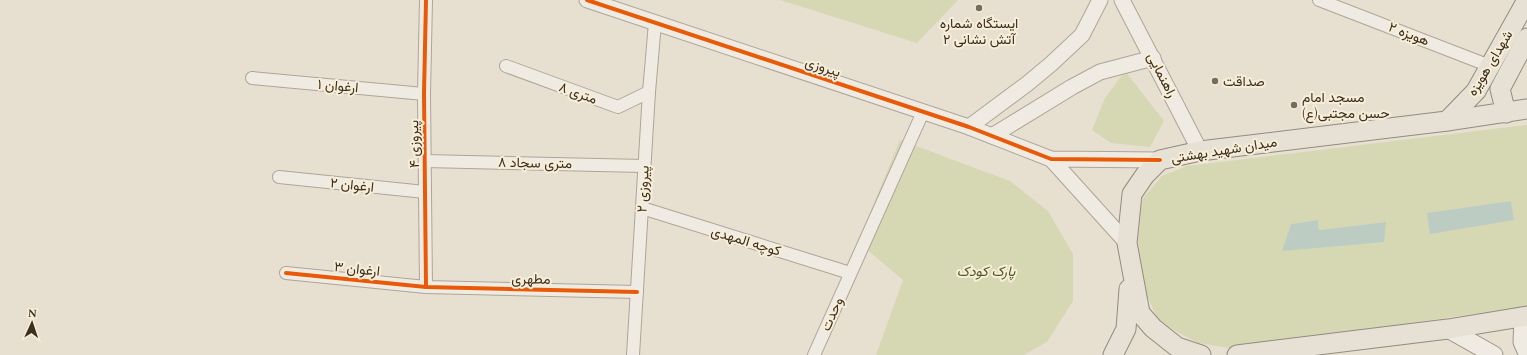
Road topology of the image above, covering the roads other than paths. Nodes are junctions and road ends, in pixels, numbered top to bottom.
1 (426, 0) edge
2 (587, 0) edge
3 (1100, 0) edge
4 (1122, 0) edge
5 (1527, 0) edge
6 (1325, 1) edge
7 (655, 23) junction
8 (1527, 38) edge
9 (1153, 58) junction
10 (506, 66) dead end
11 (1490, 66) junction
12 (252, 78) dead end
13 (1500, 89) junction
14 (1476, 91) junction
15 (648, 92) junction
16 (424, 94) junction
17 (1527, 109) edge
18 (923, 112) junction
19 (1506, 113) junction
20 (1447, 121) junction
21 (970, 127) junction
22 (992, 136) junction
23 (1200, 151) junction
24 (1051, 159) junction
25 (1160, 160) junction
26 (425, 161) junction
27 (644, 166) junction
28 (279, 177) dead end
29 (425, 192) junction
30 (642, 208) junction
31 (1126, 243) junction
32 (1130, 268) junction
33 (850, 273) junction
34 (286, 274) dead end
35 (426, 287) junction
36 (637, 292) junction
37 (1525, 316) edge
38 (1448, 329) junction
39 (1527, 353) edge
40 (633, 355) edge
41 (814, 355) edge
42 (1113, 355) edge
43 (1201, 355) edge
44 (1237, 355) edge
45 (1494, 355) edge

1 - 16 street, پیروزی ۴
2 - 7 street, پیروزی
3 - 21 street
4 - 9 street, راهنمایی
5 - 11 main road, شهدای هویزه
6 - 11 street, هویزه ۲
7 - 15 street, پیروزی ۲
7 - 18 street, پیروزی
8 - 13 main road, شهدای هویزه
9 - 22 street
9 - 23 street, راهنمایی
10 - 15 street, ۸ متری
11 - 14 main road, شهدای هویزه
12 - 16 street, ارغوان ۱
13 - 14 main road
13 - 19 main road, شهدای هویزه
14 - 20 main road, شهدای هویزه
15 - 27 street, پیروزی ۲
16 - 26 street, پیروزی ۴
17 - 19 main road, میدان شهید بهشتی
18 - 21 street, پیروزی
18 - 33 street, وحدت
19 - 20 main road, میدان شهید بهشتی
20 - 23 main road, میدان شهید بهشتی
21 - 22 street, پیروزی
22 - 24 street, پیروزی
23 - 25 main road, میدان شهید بهشتی
24 - 25 street
24 - 31 street
25 - 31 main road, میدان شهید بهشتی
26 - 27 street, متری سجاد ۸
26 - 29 street, پیروزی ۴
27 - 30 street, پیروزی ۲
28 - 29 street, ارغوان ۲
29 - 35 street, پیروزی ۴
30 - 33 street, کوچه المهدی
30 - 36 street, پیروزی ۲
31 - 32 main road, میدان شهید بهشتی
32 - 42 main road
32 - 43 main road, میدان شهید بهشتی
33 - 41 street, وحدت
34 - 35 street, ارغوان ۳
35 - 36 street, مطهری
36 - 40 street, پیروزی ۲
37 - 38 main road
37 - 39 main road
38 - 44 main road
38 - 45 main road

